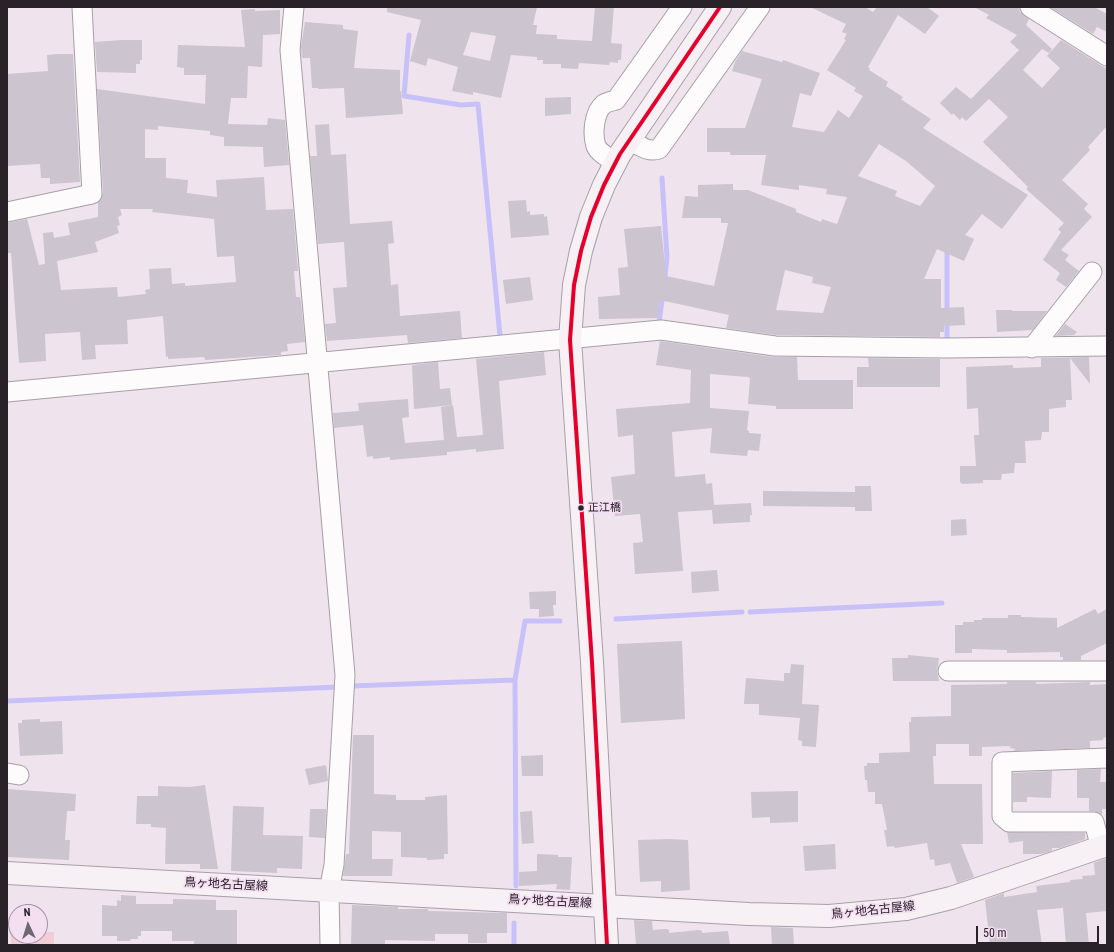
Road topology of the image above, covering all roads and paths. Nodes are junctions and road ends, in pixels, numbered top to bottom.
1 (82, 7) edge
2 (294, 7) edge
3 (682, 7) edge
4 (720, 7) edge
5 (760, 7) edge
6 (1030, 7) edge
7 (1107, 56) edge
8 (629, 140) junction
9 (615, 162) junction
10 (7, 212) edge
11 (1092, 272) dead end
12 (570, 340) junction
13 (1107, 346) edge
14 (1032, 348) junction
15 (317, 361) junction
16 (7, 392) edge
17 (948, 671) dead end
18 (1107, 671) edge
19 (1107, 758) edge
20 (1104, 846) edge
21 (7, 873) edge
22 (329, 891) junction
23 (605, 905) junction
24 (330, 945) edge
25 (607, 945) edge

1 - 10 street
2 - 15 street
3 - 9 street
4 - 8 main road
5 - 8 street
6 - 7 street
8 - 9 main road
9 - 12 main road
11 - 14 street
12 - 14 street
12 - 15 street
12 - 23 main road
13 - 14 street
15 - 16 street
15 - 22 street
17 - 18 street
19 - 20 street
20 - 23 main road, 鳥ヶ地名古屋線
21 - 22 main road, 鳥ヶ地名古屋線
22 - 23 main road, 鳥ヶ地名古屋線
22 - 24 street
23 - 25 main road

